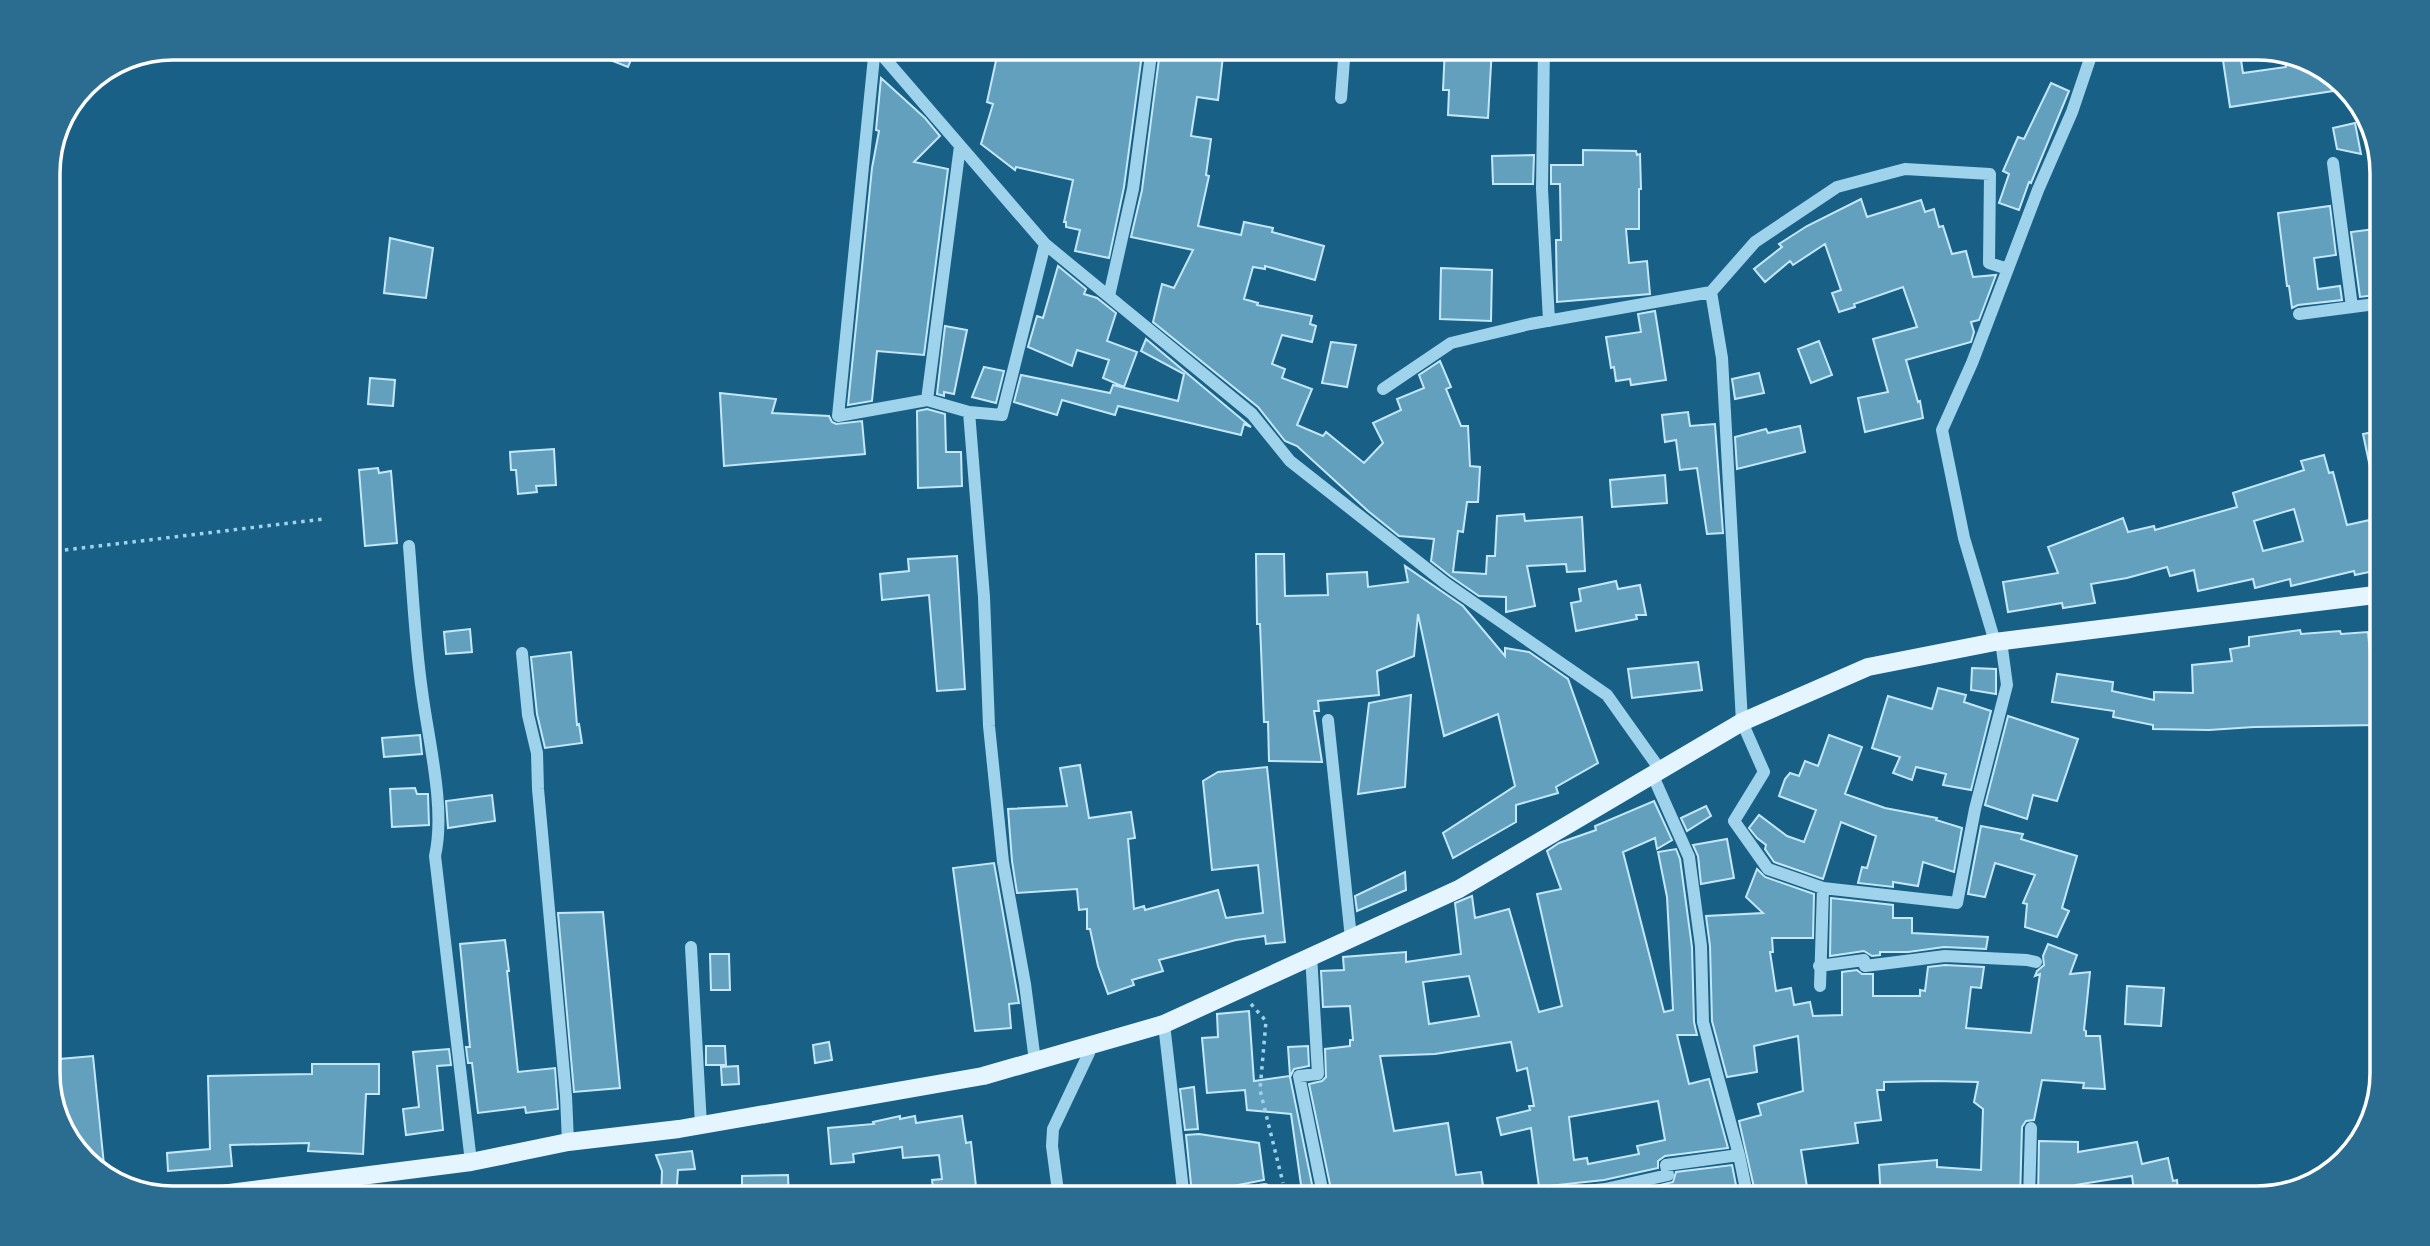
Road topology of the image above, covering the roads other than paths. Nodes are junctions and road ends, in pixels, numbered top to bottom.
1 (874, 60) edge
2 (886, 60) edge
3 (1150, 60) edge
4 (1344, 60) edge
5 (1544, 60) edge
6 (2090, 60) edge
7 (1341, 98) dead end
8 (960, 146) junction
9 (2333, 163) dead end
10 (1045, 244) junction
11 (2008, 270) junction
12 (1711, 292) junction
13 (1109, 296) junction
14 (2370, 305) edge
15 (2352, 307) junction
16 (2299, 314) dead end
17 (1549, 321) junction
18 (1383, 389) dead end
19 (927, 400) junction
20 (969, 412) junction
21 (409, 546) dead end
22 (2370, 596) edge
23 (1998, 641) junction
24 (522, 653) dead end
25 (1328, 720) dead end
26 (1742, 722) junction
27 (1657, 773) junction
28 (1823, 888) junction
29 (1352, 938) junction
30 (691, 947) dead end
31 (1311, 955) junction
32 (2036, 962) dead end
33 (1819, 965) junction
34 (1820, 986) dead end
35 (1164, 1024) junction
36 (1089, 1053) dead end
37 (1035, 1061) junction
38 (701, 1125) junction
39 (2031, 1128) dead end
40 (568, 1142) junction
41 (1739, 1155) junction
42 (471, 1162) junction
43 (283, 1186) edge
44 (1057, 1186) edge
45 (1183, 1186) edge
46 (1321, 1186) edge
47 (1618, 1186) edge
48 (1745, 1186) edge
49 (2029, 1186) edge

1 - 19 street
2 - 8 street
3 - 13 street
4 - 7 street
5 - 17 street
6 - 11 street
8 - 10 street
8 - 19 street
9 - 15 street
10 - 13 street
10 - 20 street
11 - 12 street
11 - 23 street
12 - 17 street
12 - 26 street
13 - 27 street
14 - 15 street
15 - 16 street
17 - 18 street
19 - 20 street
20 - 37 street
21 - 42 street
22 - 23 main road
23 - 26 main road
23 - 28 street
24 - 40 street
25 - 29 street
26 - 27 main road
26 - 28 street
27 - 29 main road
27 - 41 street
28 - 33 street
29 - 31 main road
30 - 38 street
31 - 35 main road
31 - 46 street
32 - 33 street
33 - 34 street
35 - 37 main road
35 - 45 street
36 - 44 street
37 - 38 main road
38 - 40 main road
39 - 49 street
40 - 42 main road
41 - 47 street
41 - 48 street
42 - 43 main road

